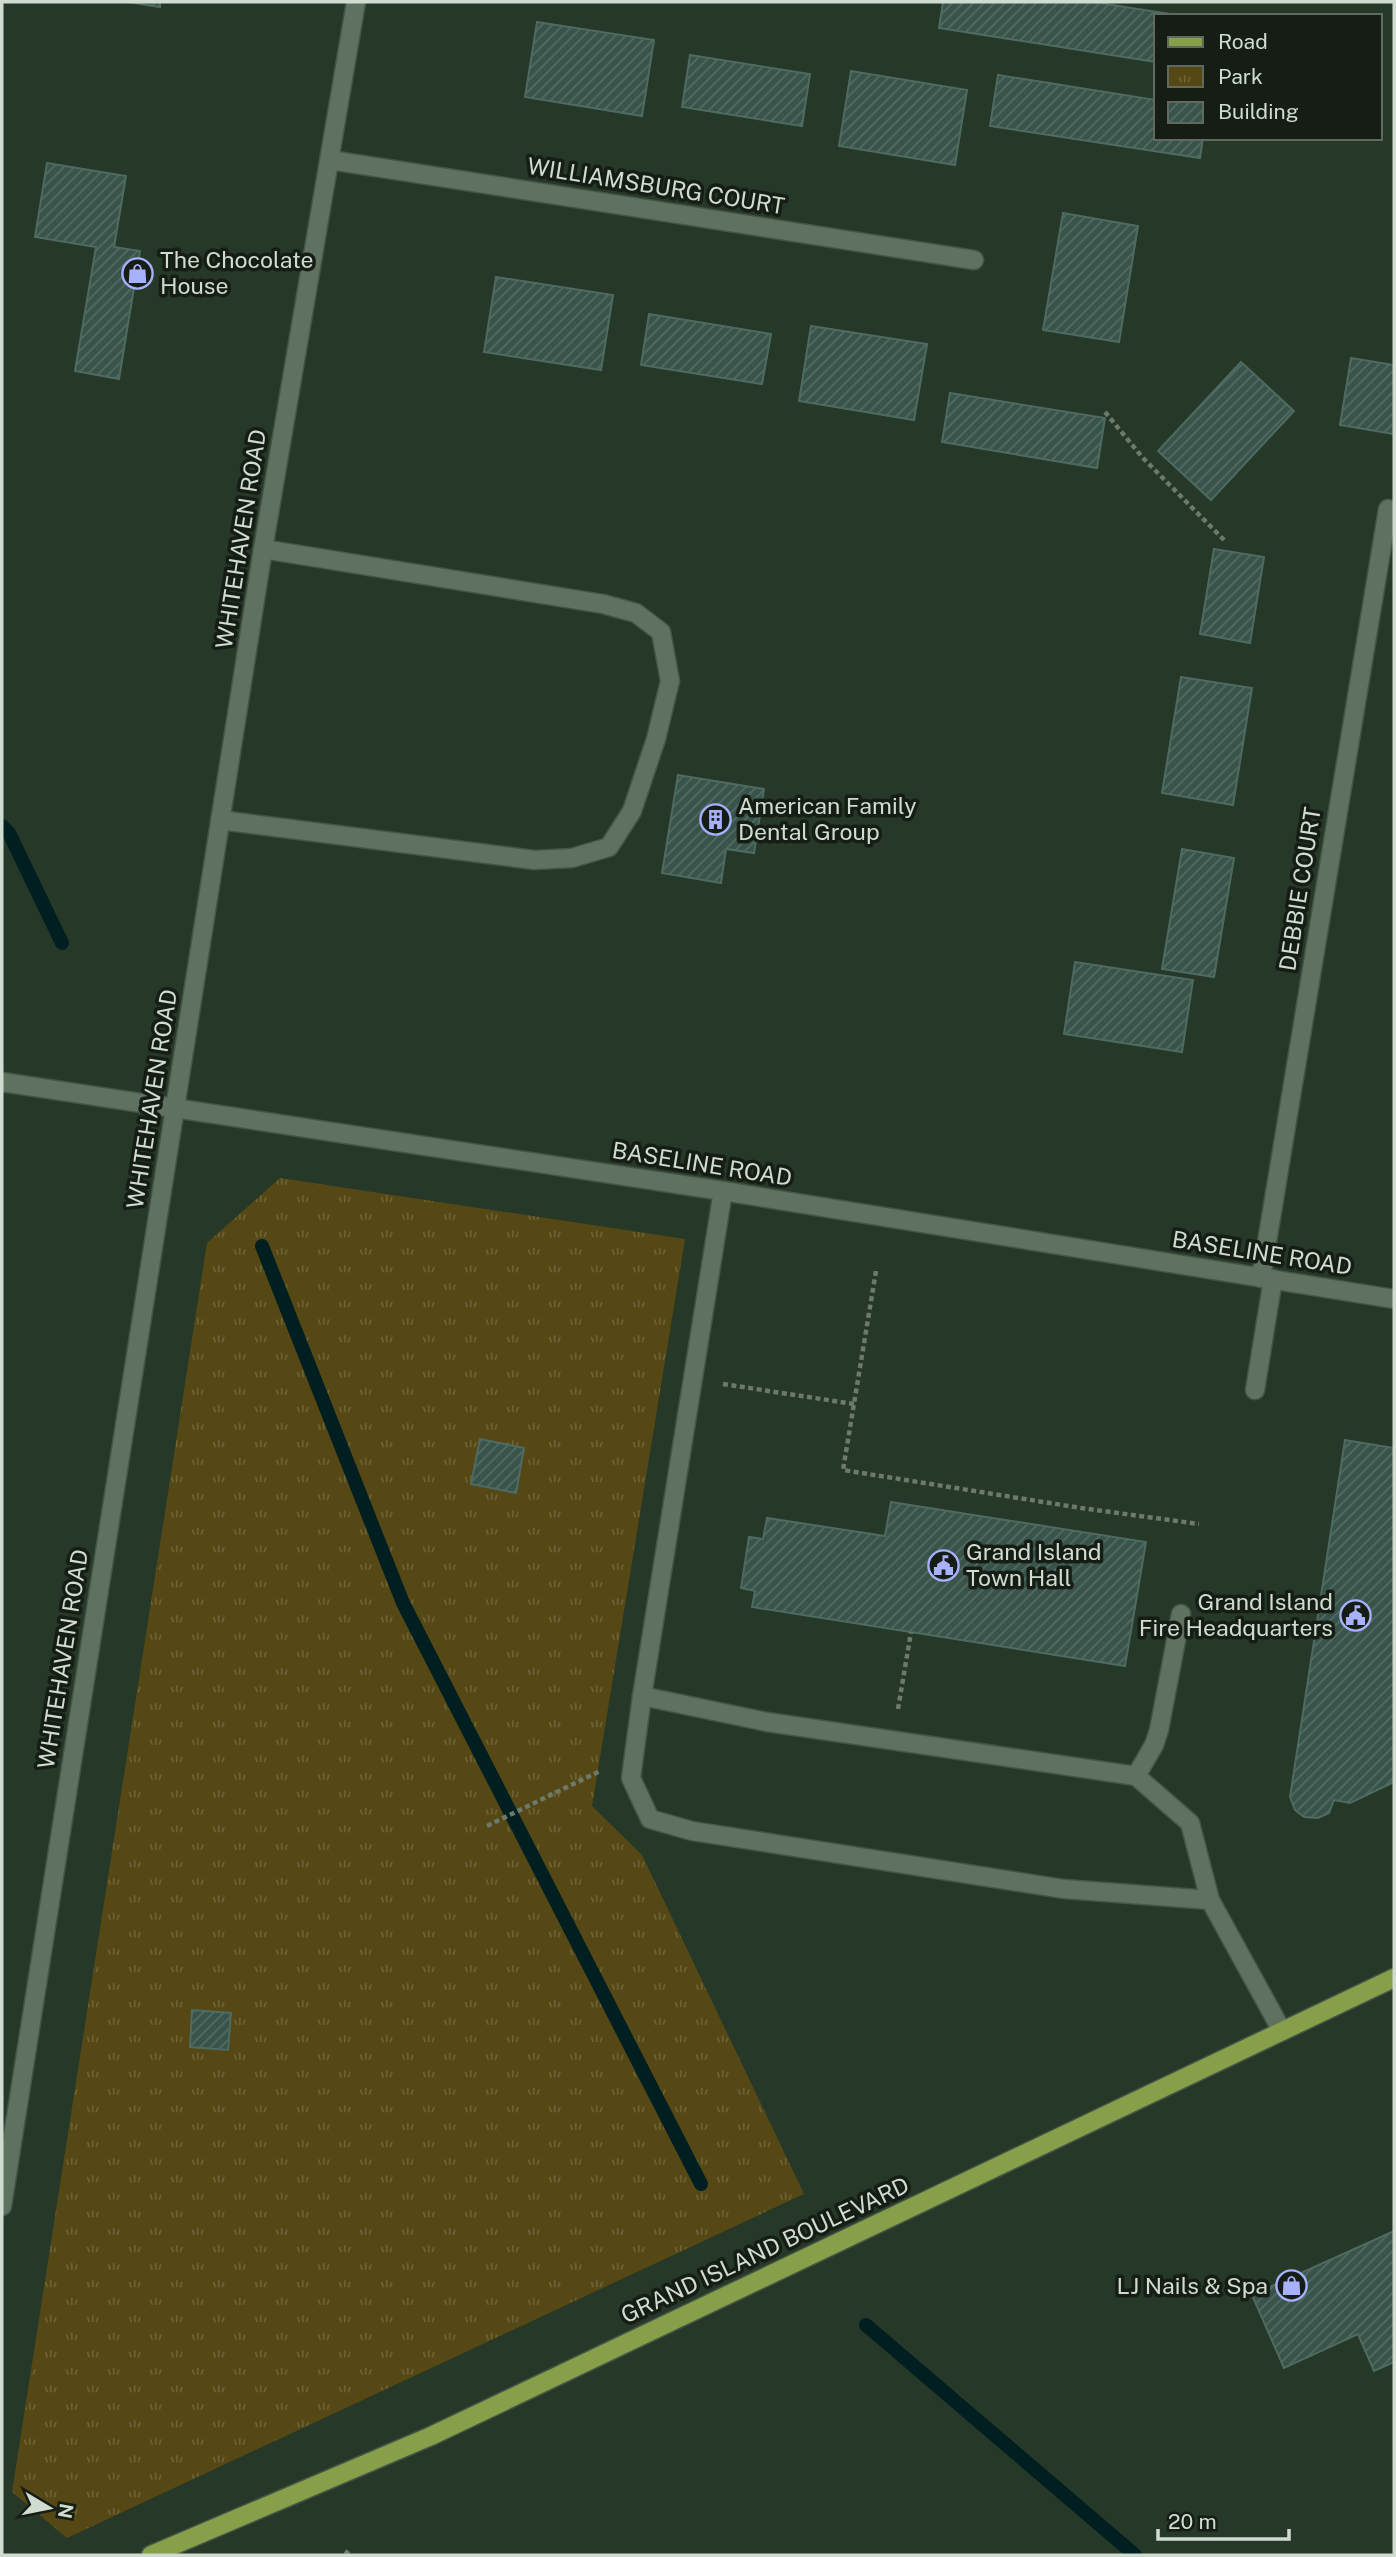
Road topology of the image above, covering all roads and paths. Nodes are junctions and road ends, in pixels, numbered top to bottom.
1 (356, 2) edge
2 (330, 160) junction
3 (974, 260) dead end
4 (1105, 412) dead end
5 (1388, 509) dead end
6 (1226, 542) dead end
7 (263, 549) junction
8 (220, 820) junction
9 (2, 1082) edge
10 (175, 1107) junction
11 (723, 1191) junction
12 (876, 1271) dead end
13 (1267, 1279) junction
14 (1394, 1299) edge
15 (693, 1380) junction
16 (1255, 1390) dead end
17 (854, 1404) junction
18 (1199, 1524) dead end
19 (1181, 1614) dead end
20 (911, 1632) dead end
21 (642, 1696) junction
22 (898, 1709) dead end
23 (607, 1767) dead end
24 (1136, 1776) junction
25 (487, 1826) dead end
26 (1210, 1900) junction
27 (1394, 1978) edge
28 (1282, 2031) junction
29 (2, 2206) edge
30 (151, 2555) edge

1 - 2 street, WHITEHAVEN ROAD
2 - 3 street, WILLIAMSBURG COURT
2 - 7 street, WHITEHAVEN ROAD
4 - 6 path
5 - 13 street, DEBBIE COURT
7 - 8 street, WHITEHAVEN ROAD
7 - 8 street
8 - 10 street, WHITEHAVEN ROAD
9 - 10 street, BASELINE ROAD
10 - 11 street, BASELINE ROAD
10 - 29 street, WHITEHAVEN ROAD
11 - 13 street, BASELINE ROAD
11 - 15 street
12 - 17 path
13 - 14 street, BASELINE ROAD
13 - 16 street, DEBBIE COURT
15 - 17 path
15 - 21 street
17 - 18 path
19 - 24 street
20 - 22 path
21 - 24 street
21 - 26 street
23 - 25 path
24 - 26 street
26 - 28 street
27 - 28 main road, GRAND ISLAND BOULEVARD
28 - 30 main road, GRAND ISLAND BOULEVARD

